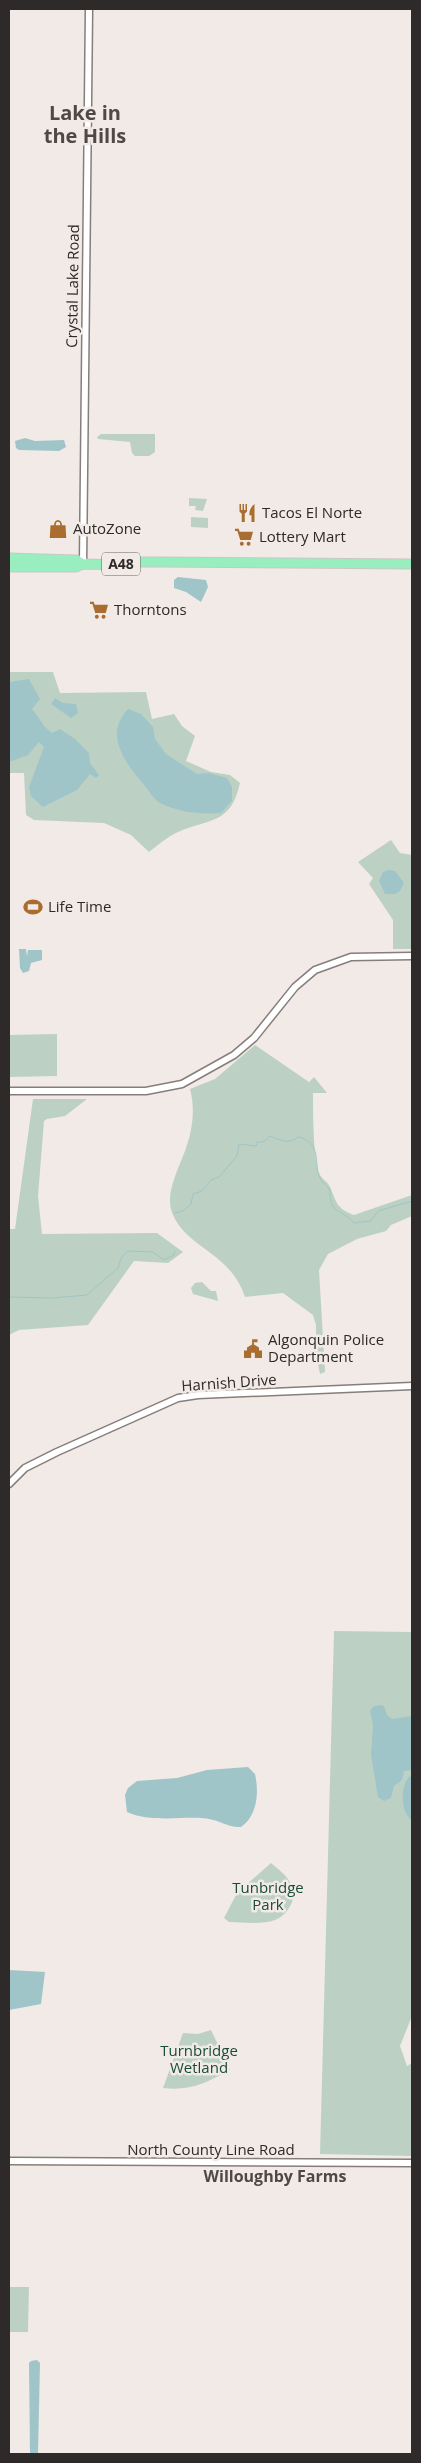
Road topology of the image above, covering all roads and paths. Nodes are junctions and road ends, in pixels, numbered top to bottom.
1 (89, 9) edge
2 (9, 558) edge
3 (83, 564) junction
4 (412, 564) edge
5 (9, 567) edge
6 (412, 956) edge
7 (9, 1091) edge
8 (412, 1386) edge
9 (9, 1484) edge
10 (9, 2161) edge
11 (412, 2163) edge

1 - 3 street, Crystal Lake Road
2 - 3 main road, A48
3 - 4 main road, A48
3 - 5 main road, A48
6 - 7 street
8 - 9 street, Harnish Drive
10 - 11 street, North County Line Road

